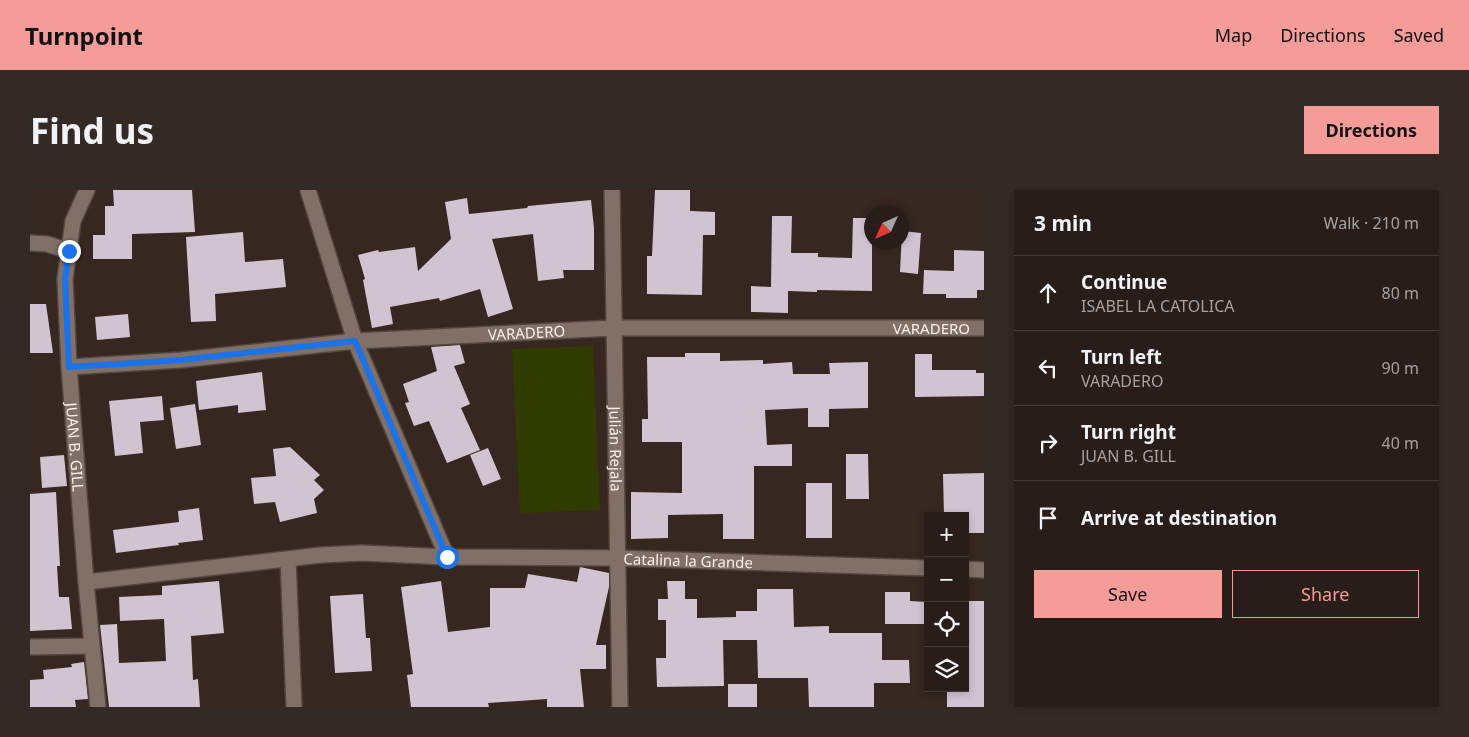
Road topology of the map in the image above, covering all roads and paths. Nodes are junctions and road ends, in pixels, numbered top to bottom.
1 (87, 190) edge
2 (308, 190) edge
3 (612, 190) edge
4 (30, 243) edge
5 (69, 251) junction
6 (614, 328) junction
7 (984, 328) edge
8 (355, 341) junction
9 (69, 367) junction
10 (447, 557) junction
11 (617, 558) junction
12 (288, 559) junction
13 (924, 568) edge
14 (969, 569) edge
15 (984, 570) edge
16 (86, 582) junction
17 (92, 646) junction
18 (30, 648) edge
19 (98, 707) edge
20 (294, 707) edge
21 (620, 707) edge

1 - 5 street, JUAN B. GILL
2 - 8 street
3 - 6 street, Julián Rejala
4 - 5 street
5 - 9 street, JUAN B. GILL
6 - 7 street, VARADERO
6 - 8 street, VARADERO
6 - 11 street, Julián Rejala
8 - 9 street, VARADERO
8 - 10 street
9 - 16 street, JUAN B. GILL
10 - 11 street, Catalina la Grande
10 - 12 street, Catalina la Grande
11 - 13 street, Catalina la Grande
11 - 21 street, Julián Rejala
12 - 16 street, Catalina la Grande
12 - 20 street
14 - 15 street
16 - 17 street, JUAN B. GILL
17 - 18 street
17 - 19 street, JUAN B. GILL

